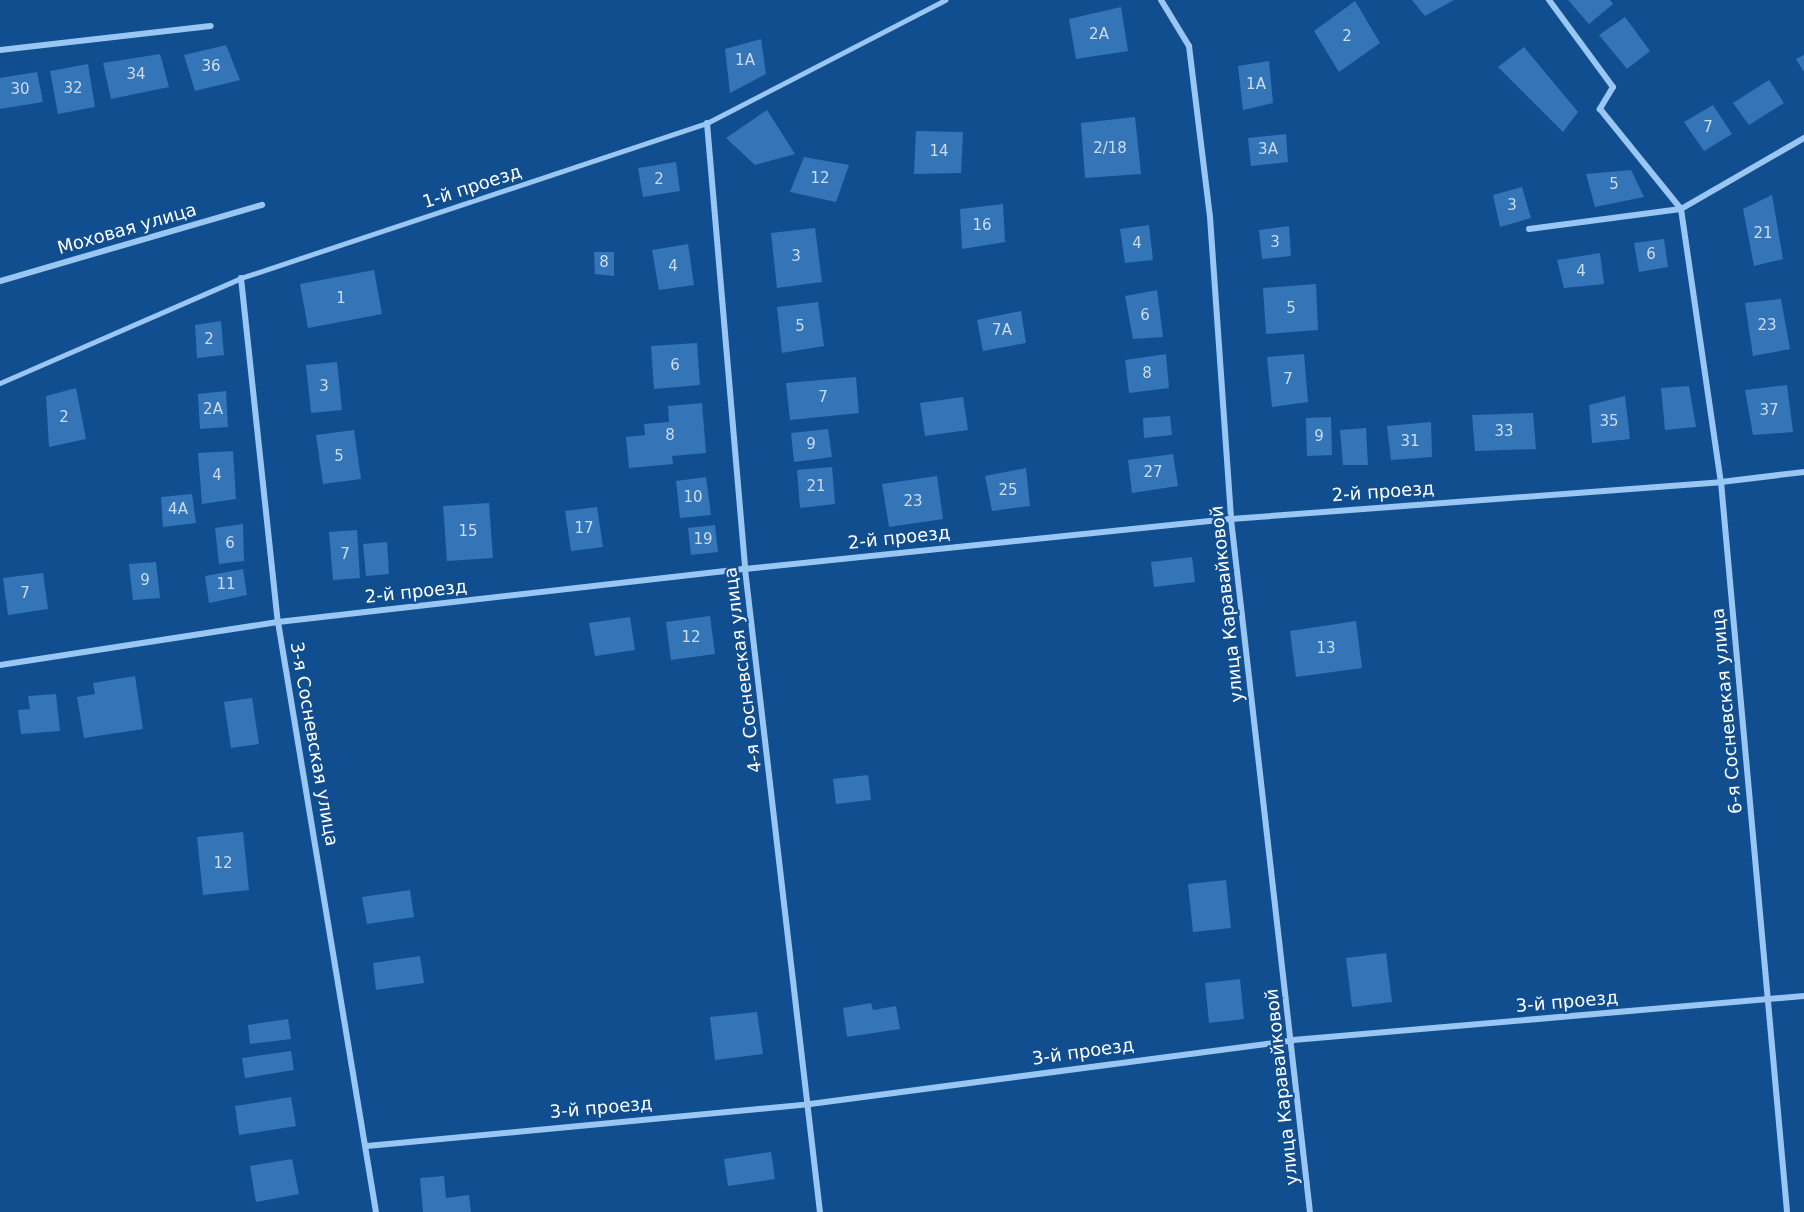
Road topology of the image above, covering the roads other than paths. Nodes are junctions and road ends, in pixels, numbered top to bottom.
1 (945, 0) edge
2 (1161, 0) edge
3 (1549, 0) edge
4 (211, 26) dead end
5 (0, 50) edge
6 (707, 123) junction
7 (1804, 138) edge
8 (262, 205) dead end
9 (1681, 209) junction
10 (1529, 229) dead end
11 (241, 278) junction
12 (0, 281) edge
13 (0, 383) edge
14 (1804, 472) edge
15 (1721, 482) junction
16 (1231, 519) junction
17 (745, 569) junction
18 (278, 622) junction
19 (0, 665) edge
20 (1804, 996) edge
21 (1768, 1000) junction
22 (1293, 1040) junction
23 (810, 1104) junction
24 (367, 1146) junction
25 (376, 1212) edge
26 (820, 1212) edge
27 (1310, 1212) edge
28 (1787, 1212) edge

1 - 6 lane, 1-й проезд
2 - 16 street, улица Каравайковой
3 - 9 street
4 - 5 street
6 - 11 lane, 1-й проезд
6 - 17 street, 4-я Сосневская улица
7 - 9 street
8 - 12 street, Моховая улица
9 - 10 street
9 - 15 street, 6-я Сосневская улица
11 - 13 lane, 1-й проезд
11 - 18 street, 3-я Сосневская улица
14 - 15 street, 2-й проезд
15 - 16 street, 2-й проезд
15 - 21 street, 6-я Сосневская улица
16 - 17 street, 2-й проезд
16 - 22 street, улица Каравайковой
17 - 18 street, 2-й проезд
17 - 23 street, 4-я Сосневская улица
18 - 19 street, 2-й проезд
18 - 24 street, 3-я Сосневская улица
20 - 21 street, 3-й проезд
21 - 22 street, 3-й проезд
21 - 28 street, 6-я Сосневская улица
22 - 23 street, 3-й проезд
22 - 27 street, улица Каравайковой
23 - 24 street, 3-й проезд
23 - 26 street, 4-я Сосневская улица
24 - 25 street, 3-я Сосневская улица

